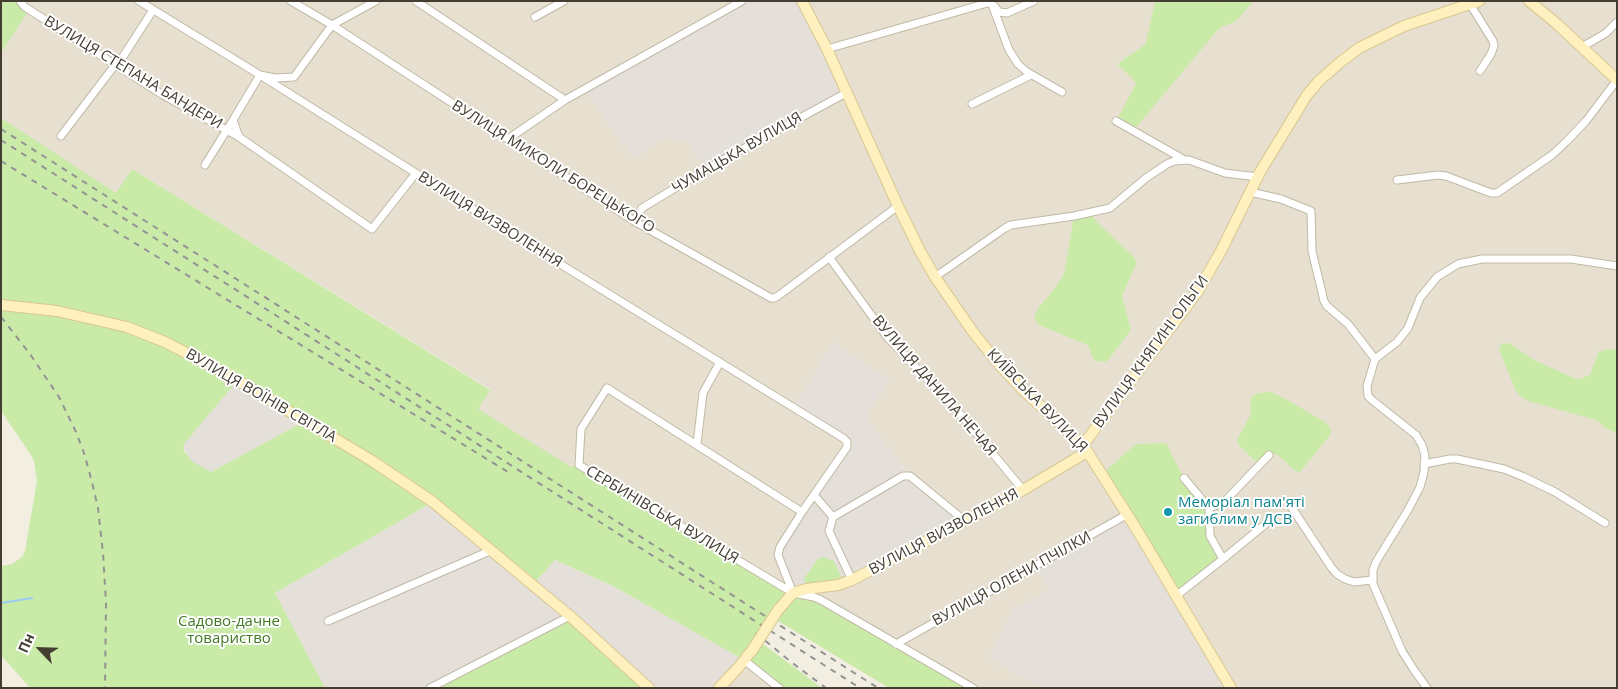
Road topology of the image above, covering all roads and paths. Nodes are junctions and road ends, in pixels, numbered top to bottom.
1 (20, 1) edge
2 (139, 1) edge
3 (291, 1) edge
4 (376, 1) edge
5 (416, 1) edge
6 (564, 1) edge
7 (742, 1) edge
8 (802, 1) edge
9 (1034, 1) edge
10 (1529, 1) edge
11 (988, 2) edge
12 (1474, 2) edge
13 (1539, 5) edge
14 (153, 10) junction
15 (535, 17) dead end
16 (1617, 22) edge
17 (332, 25) junction
18 (1582, 47) junction
19 (827, 49) junction
20 (116, 65) junction
21 (1480, 71) dead end
22 (260, 75) junction
23 (1031, 75) junction
24 (1617, 80) edge
25 (1062, 92) dead end
26 (846, 93) junction
27 (565, 100) junction
28 (972, 104) dead end
29 (233, 120) junction
30 (1116, 121) dead end
31 (226, 130) junction
32 (61, 136) dead end
33 (239, 137) junction
34 (508, 139) junction
35 (1183, 160) junction
36 (205, 164) dead end
37 (416, 173) junction
38 (1258, 177) junction
39 (1397, 180) dead end
40 (1250, 192) junction
41 (898, 206) junction
42 (634, 221) junction
43 (829, 258) junction
44 (1617, 266) edge
45 (935, 276) junction
46 (1, 305) edge
47 (1375, 359) junction
48 (720, 362) junction
49 (696, 444) junction
50 (1085, 449) junction
51 (1269, 455) dead end
52 (1424, 464) junction
53 (1184, 478) dead end
54 (1023, 490) junction
55 (814, 495) junction
56 (1290, 505) dead end
57 (1209, 508) junction
58 (802, 512) junction
59 (1128, 514) junction
60 (833, 517) junction
61 (965, 521) junction
62 (1268, 522) dead end
63 (1605, 522) dead end
64 (492, 550) junction
65 (1223, 559) junction
66 (852, 580) junction
67 (1372, 580) junction
68 (794, 593) junction
69 (1176, 596) junction
70 (570, 616) junction
71 (328, 622) dead end
72 (896, 644) junction
73 (744, 660) junction
74 (430, 688) edge
75 (649, 688) edge
76 (718, 688) edge
77 (779, 688) edge
78 (973, 688) edge
79 (1231, 688) edge
80 (1427, 688) edge

1 - 20 street, ВУЛИЦЯ СТЕПАНА БАНДЕРИ
2 - 14 street
3 - 17 street, ВУЛИЦЯ МИКОЛИ БОРЕЦЬКОГО
4 - 17 street
5 - 27 street
6 - 15 street
7 - 27 street
8 - 19 street, КИЇВСЬКА ВУЛИЦЯ
9 - 11 street
10 - 13 street
11 - 19 street
11 - 23 street
12 - 21 street, ВУЛИЦЯ КНЯГИНІ ОЛЬГИ
12 - 38 street, ВУЛИЦЯ КНЯГИНІ ОЛЬГИ
13 - 18 street
14 - 20 street
14 - 22 street
16 - 18 street
17 - 22 street
17 - 34 street, ВУЛИЦЯ МИКОЛИ БОРЕЦЬКОГО
18 - 24 street
19 - 26 street, КИЇВСЬКА ВУЛИЦЯ
20 - 31 street, ВУЛИЦЯ СТЕПАНА БАНДЕРИ
20 - 32 street
22 - 29 street, ВУЛИЦЯ СТЕПАНА БАНДЕРИ
22 - 37 street, ВУЛИЦЯ ВИЗВОЛЕННЯ
23 - 25 street
23 - 28 street
24 - 39 street
26 - 41 street, КИЇВСЬКА ВУЛИЦЯ
26 - 42 street, ЧУМАЦЬКА ВУЛИЦЯ
27 - 34 street
29 - 31 street
29 - 33 street, ВУЛИЦЯ СТЕПАНА БАНДЕРИ
30 - 35 street
31 - 33 street, ВУЛИЦЯ СТЕПАНА БАНДЕРИ
31 - 36 street
33 - 37 street
34 - 42 street, ВУЛИЦЯ МИКОЛИ БОРЕЦЬКОГО
35 - 38 street
35 - 45 street
37 - 48 street, ВУЛИЦЯ ВИЗВОЛЕННЯ
38 - 40 street, ВУЛИЦЯ КНЯГИНІ ОЛЬГИ
40 - 47 street
40 - 50 street, ВУЛИЦЯ КНЯГИНІ ОЛЬГИ
41 - 43 street
41 - 45 street, КИЇВСЬКА ВУЛИЦЯ
42 - 43 street, ВУЛИЦЯ МИКОЛИ БОРЕЦЬКОГО
43 - 54 street, ВУЛИЦЯ ДАНИЛА НЕЧАЯ
44 - 47 street
45 - 50 street, КИЇВСЬКА ВУЛИЦЯ
46 - 64 street, ВУЛИЦЯ ВОЇНІВ СВІТЛА
47 - 52 street
48 - 49 street
48 - 55 street, ВУЛИЦЯ ВИЗВОЛЕННЯ
49 - 58 street
49 - 68 street, СЕРБИНІВСЬКА ВУЛИЦЯ
50 - 54 street, ВУЛИЦЯ ВИЗВОЛЕННЯ
50 - 59 street, КИЇВСЬКА ВУЛИЦЯ
51 - 57 street
52 - 63 street
52 - 67 street
53 - 57 street
54 - 61 street, ВУЛИЦЯ ВИЗВОЛЕННЯ
55 - 58 street, ВУЛИЦЯ ВИЗВОЛЕННЯ
55 - 60 street
56 - 67 street
57 - 65 street
58 - 68 street, ВУЛИЦЯ ВИЗВОЛЕННЯ
59 - 69 street, КИЇВСЬКА ВУЛИЦЯ
59 - 72 street, ВУЛИЦЯ ОЛЕНИ ПЧІЛКИ
60 - 61 street
60 - 66 street
61 - 66 street, ВУЛИЦЯ ВИЗВОЛЕННЯ
62 - 65 street
64 - 70 street, ВУЛИЦЯ ВОЇНІВ СВІТЛА
64 - 71 street
65 - 69 street
66 - 68 street, ВУЛИЦЯ ВИЗВОЛЕННЯ
67 - 80 street
68 - 72 street
68 - 73 street, bridge
69 - 79 street, КИЇВСЬКА ВУЛИЦЯ
70 - 74 street
70 - 75 street, ВУЛИЦЯ ВОЇНІВ СВІТЛА
72 - 78 street
73 - 76 street
73 - 77 street

